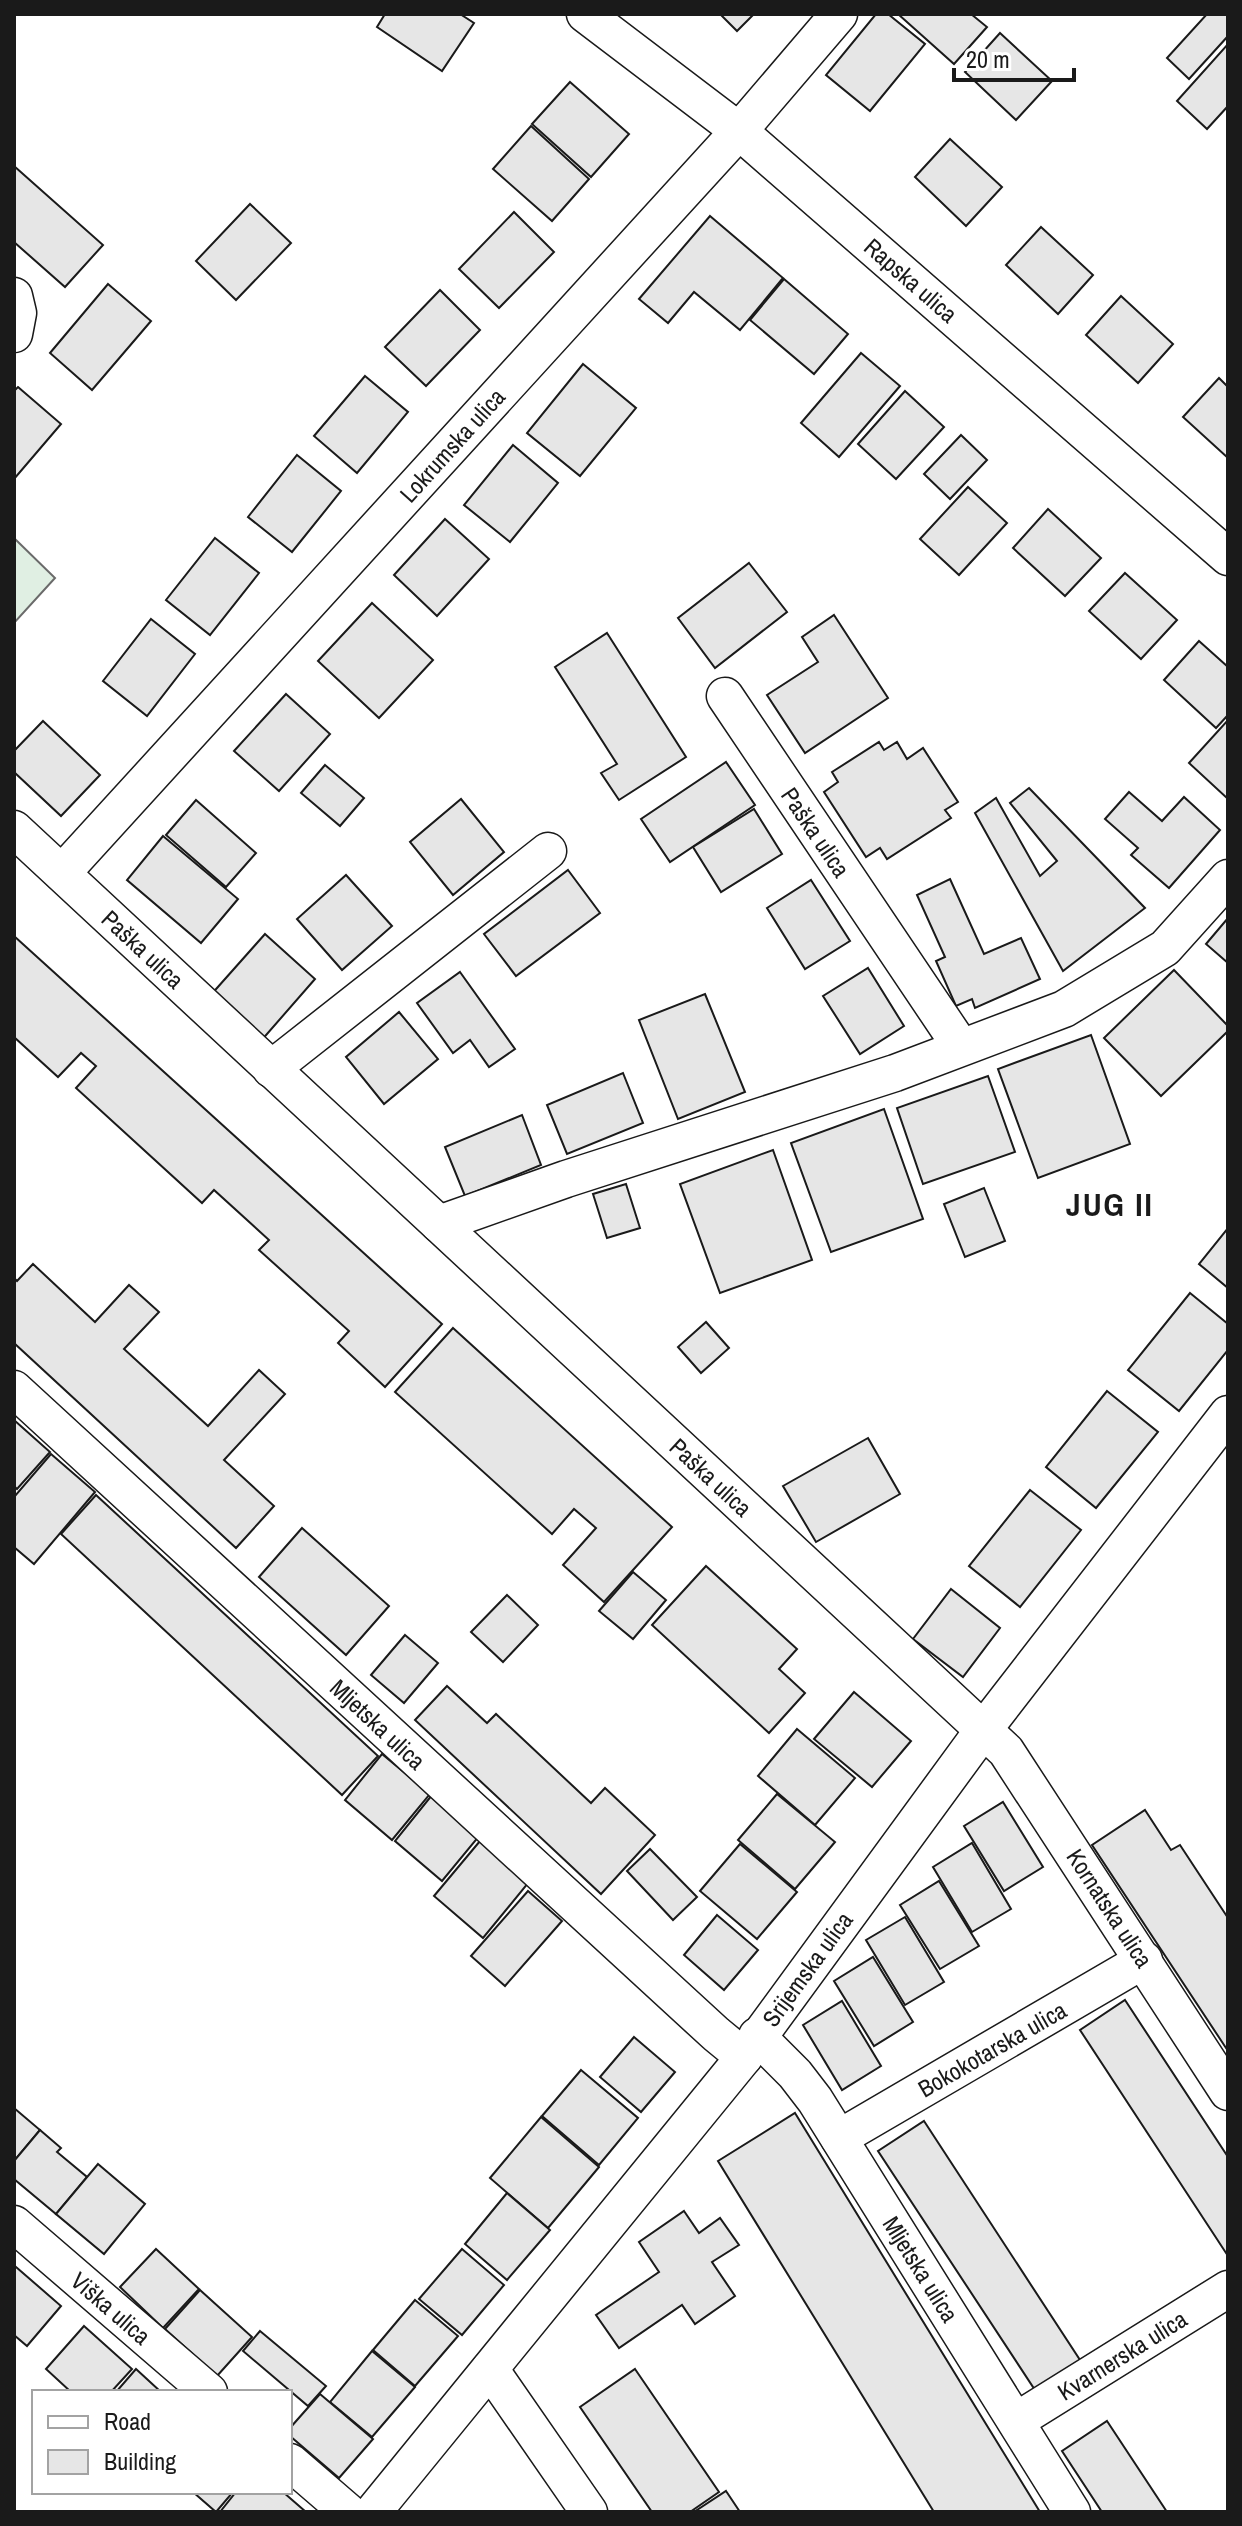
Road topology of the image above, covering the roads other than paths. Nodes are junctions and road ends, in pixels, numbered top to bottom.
1 (585, 14) edge
2 (839, 14) edge
3 (739, 131) junction
4 (14, 296) edge
5 (14, 334) edge
6 (1228, 557) edge
7 (725, 696) dead end
8 (14, 829) edge
9 (548, 851) dead end
10 (62, 873) junction
11 (1228, 878) edge
12 (961, 1047) junction
13 (271, 1069) junction
14 (439, 1224) junction
15 (14, 1389) edge
16 (1228, 1414) edge
17 (984, 1729) junction
18 (1144, 1960) junction
19 (751, 2046) junction
20 (1228, 2092) edge
21 (839, 2138) junction
22 (14, 2224) edge
23 (1228, 2289) edge
24 (490, 2369) junction
25 (207, 2390) edge
26 (1016, 2421) junction
27 (292, 2464) edge
28 (348, 2512) edge
29 (373, 2512) edge
30 (589, 2512) edge
31 (1072, 2512) edge

1 - 3 street, Rapska ulica
2 - 3 street, Lokrumska ulica
3 - 6 street, Rapska ulica
3 - 10 street, Lokrumska ulica
4 - 5 street
7 - 12 street, Paška ulica
8 - 10 street, Paška ulica
9 - 13 street
10 - 13 street, Paška ulica
11 - 12 street
12 - 14 street
13 - 14 street, Paška ulica
14 - 17 street, Paška ulica
15 - 19 street, Mljetska ulica
16 - 17 street, Srijemska ulica
17 - 18 street, Kornatska ulica
17 - 19 street, Srijemska ulica
18 - 20 street, Kornatska ulica
18 - 21 street, Bokokotarska ulica
19 - 21 street, Mljetska ulica
19 - 24 street, Srijemska ulica
21 - 26 street, Mljetska ulica
22 - 25 street, Viška ulica
23 - 26 street, Kvarnerska ulica
24 - 29 street, Srijemska ulica
24 - 30 street
26 - 31 street, Mljetska ulica
27 - 28 street

